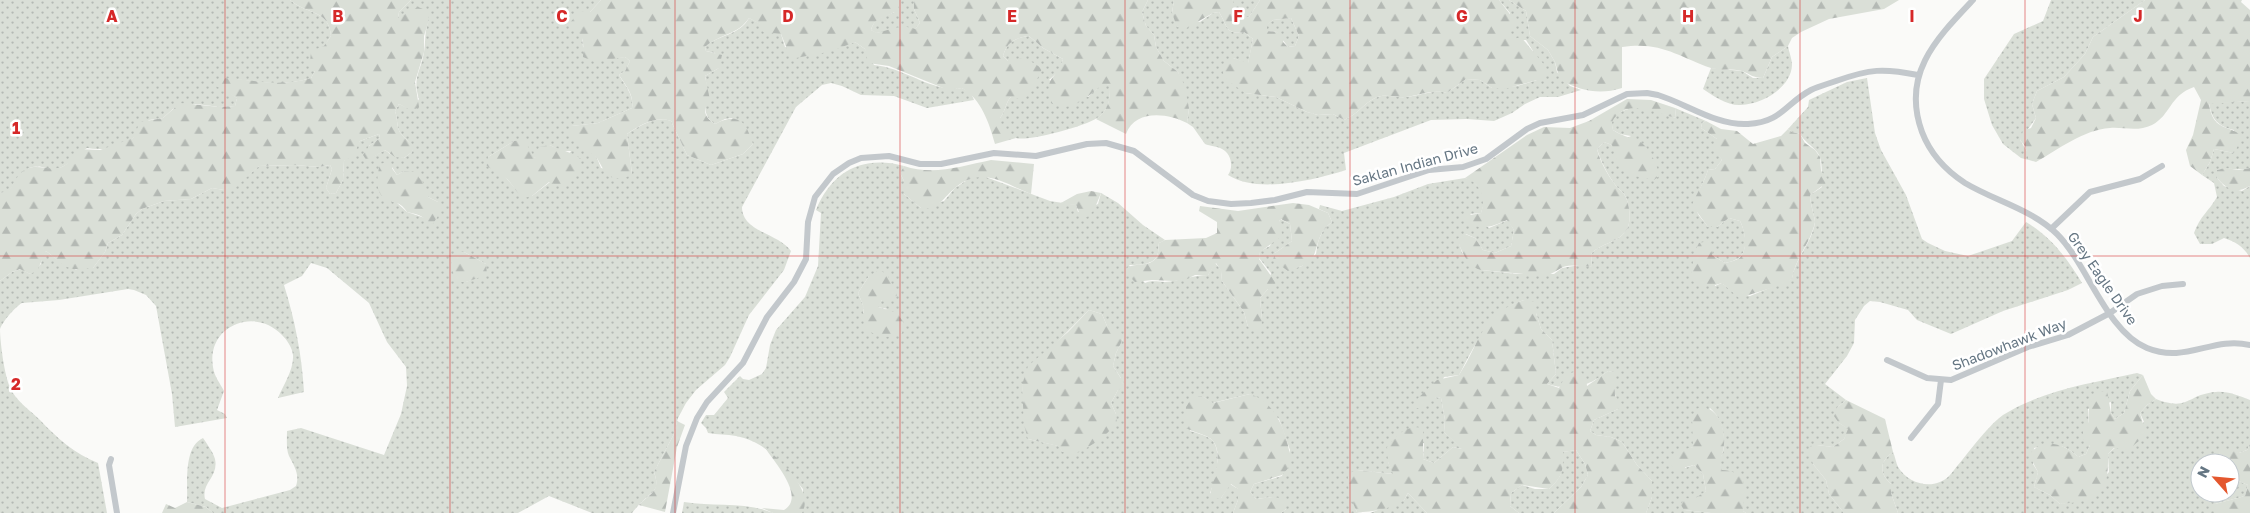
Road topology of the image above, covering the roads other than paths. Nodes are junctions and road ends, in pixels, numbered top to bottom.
1 (1973, 0) edge
2 (1918, 75) junction
3 (2162, 166) dead end
4 (2051, 229) junction
5 (2183, 284) dead end
6 (2110, 313) junction
7 (2250, 345) edge
8 (1887, 360) dead end
9 (1941, 380) junction
10 (1911, 438) dead end
11 (110, 459) dead end
12 (117, 513) edge
13 (673, 513) edge

1 - 2 street
2 - 4 street
2 - 13 street, Saklan Indian Drive
3 - 4 street
4 - 6 street, Grey Eagle Drive
5 - 6 street, Shadowhawk Way
6 - 7 street, Grey Eagle Drive
6 - 9 street, Shadowhawk Way
8 - 9 street, Shadowhawk Way
9 - 10 street
11 - 12 street

